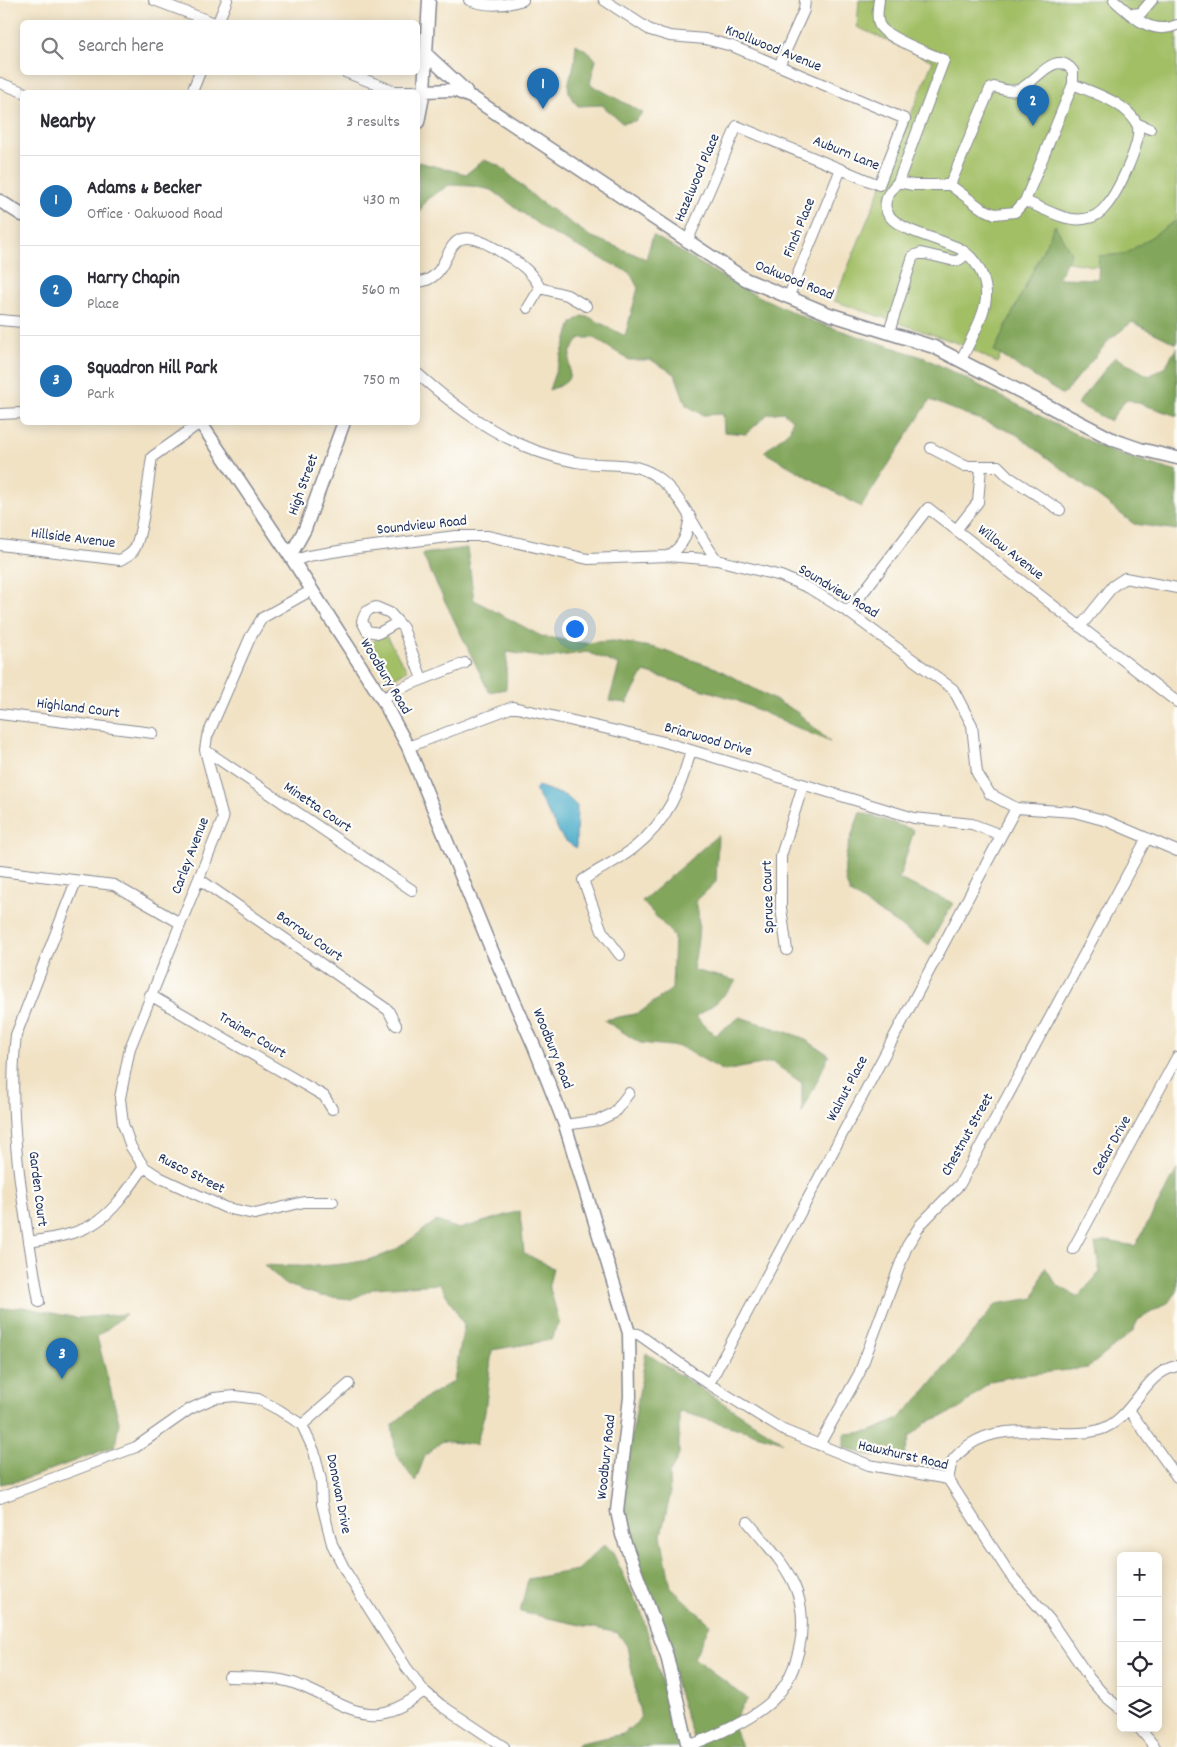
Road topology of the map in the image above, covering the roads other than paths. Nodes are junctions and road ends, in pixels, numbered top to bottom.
1 (154, 0) edge
2 (227, 0) edge
3 (429, 0) edge
4 (469, 0) edge
5 (523, 0) edge
6 (604, 0) edge
7 (805, 0) edge
8 (879, 0) edge
9 (1114, 0) edge
10 (1152, 0) edge
11 (1130, 14) junction
12 (207, 20) edge
13 (219, 20) edge
14 (1177, 25) edge
15 (427, 56) junction
16 (779, 66) junction
17 (199, 75) edge
18 (353, 75) edge
19 (0, 83) edge
20 (1073, 84) junction
21 (193, 90) edge
22 (391, 90) edge
23 (420, 90) edge
24 (424, 90) junction
25 (20, 91) edge
26 (473, 98) junction
27 (420, 111) edge
28 (905, 119) joint
29 (1136, 123) junction
30 (737, 126) joint
31 (1150, 129) dead end
32 (840, 169) junction
33 (898, 182) junction
34 (950, 185) junction
35 (0, 201) edge
36 (1026, 201) junction
37 (20, 214) edge
38 (688, 242) junction
39 (968, 254) junction
40 (420, 281) edge
41 (540, 288) junction
42 (788, 298) junction
43 (586, 306) dead end
44 (528, 308) dead end
45 (0, 320) edge
46 (20, 322) edge
47 (889, 332) junction
48 (961, 360) junction
49 (420, 376) edge
50 (20, 413) edge
51 (0, 414) edge
52 (197, 425) edge
53 (201, 425) edge
54 (343, 425) edge
55 (931, 448) dead end
56 (1177, 458) edge
57 (981, 467) junction
58 (1060, 510) dead end
59 (690, 516) junction
60 (956, 530) junction
61 (0, 545) edge
62 (667, 556) junction
63 (292, 558) junction
64 (717, 560) junction
65 (1177, 588) edge
66 (312, 590) junction
67 (848, 612) junction
68 (398, 622) dead end
69 (1080, 627) junction
70 (465, 663) dead end
71 (422, 679) junction
72 (382, 699) junction
73 (1177, 702) edge
74 (0, 714) edge
75 (152, 733) dead end
76 (408, 747) junction
77 (205, 750) junction
78 (691, 750) junction
79 (803, 785) junction
80 (1016, 808) junction
81 (1000, 835) junction
82 (1147, 838) junction
83 (1177, 851) edge
84 (0, 871) edge
85 (76, 880) junction
86 (199, 880) junction
87 (412, 890) dead end
88 (180, 923) junction
89 (787, 950) dead end
90 (620, 955) dead end
91 (150, 995) junction
92 (396, 1025) dead end
93 (1177, 1057) edge
94 (630, 1093) dead end
95 (332, 1109) dead end
96 (565, 1125) junction
97 (144, 1167) junction
98 (334, 1202) dead end
99 (29, 1242) junction
100 (1073, 1249) dead end
101 (39, 1302) dead end
102 (629, 1333) junction
103 (1177, 1366) edge
104 (349, 1384) dead end
105 (709, 1384) junction
106 (1130, 1410) junction
107 (302, 1425) junction
108 (819, 1445) junction
109 (1177, 1478) edge
110 (948, 1479) junction
111 (0, 1498) edge
112 (748, 1522) dead end
113 (229, 1677) dead end
114 (424, 1691) junction
115 (1117, 1706) edge
116 (1142, 1732) edge
117 (504, 1747) edge
118 (688, 1747) edge
119 (1155, 1747) edge

1 - 12 street
2 - 13 street
3 - 15 main road
4 - 5 street
6 - 16 street, Knollwood Avenue
7 - 16 street
8 - 33 street
9 - 11 street
10 - 11 street
11 - 14 street
15 - 24 main road
15 - 26 main road
16 - 28 street, Knollwood Avenue
17 - 21 street
18 - 22 street
19 - 25 street
20 - 29 street
20 - 34 street
20 - 36 street
23 - 24 street
24 - 26 main road, Oakwood Road
24 - 27 main road
26 - 38 main road, Oakwood Road
28 - 32 street, Auburn Lane
29 - 31 street
29 - 36 street
30 - 32 street, Auburn Lane
30 - 38 street, Hazelwood Place
32 - 42 street, Finch Place
33 - 34 street
33 - 39 street
34 - 36 street
35 - 37 main road
38 - 42 main road, Oakwood Road
39 - 47 street
39 - 48 street
40 - 41 street
41 - 43 street
41 - 44 street
42 - 47 main road, Oakwood Road
45 - 46 street
47 - 48 main road, Oakwood Road
48 - 56 main road, Oakwood Road
49 - 59 street
50 - 51 street
52 - 61 street, Hillside Avenue
53 - 63 main road, Woodbury Road
54 - 63 main road, High Street
55 - 57 street
57 - 58 street
57 - 60 street
59 - 62 street
59 - 64 street
60 - 67 street, Willow Avenue
60 - 69 street, Willow Avenue
62 - 63 street, Soundview Road
62 - 64 street, Soundview Road
63 - 66 main road, Woodbury Road
64 - 67 street, Soundview Road
65 - 69 street
66 - 72 main road, Woodbury Road
66 - 77 street, Carley Avenue
67 - 80 street, Soundview Road
68 - 71 street
69 - 73 street, Willow Avenue
70 - 71 street
71 - 72 street
72 - 76 main road, Woodbury Road
74 - 75 street, Highland Court
76 - 78 street, Briarwood Drive
76 - 96 main road, Woodbury Road
77 - 86 street, Carley Avenue
77 - 87 street, Minetta Court
78 - 79 street, Briarwood Drive
78 - 90 street
79 - 81 street, Briarwood Drive
79 - 89 street, Spruce Court
80 - 81 street, Walnut Place
80 - 82 street, Soundview Road
81 - 105 street, Walnut Place
82 - 83 street, Soundview Road
82 - 108 street, Chestnut Street
84 - 85 street, Carley Avenue
85 - 88 street, Carley Avenue
85 - 99 street, Garden Court
86 - 88 street, Carley Avenue
86 - 92 street, Barrow Court
88 - 91 street, Rusco Street
91 - 95 street, Trainer Court
91 - 97 street, Rusco Street
93 - 100 street, Cedar Drive
94 - 96 street
96 - 102 main road, Woodbury Road
97 - 98 street, Rusco Street
97 - 99 street
99 - 101 street, Garden Court
102 - 105 street, Hawxhurst Road
102 - 118 main road, Woodbury Road
103 - 106 street
104 - 107 street
105 - 108 street, Hawxhurst Road
106 - 109 street
106 - 110 street
107 - 111 street
107 - 114 street, Donovan Drive
108 - 110 street, Hawxhurst Road
110 - 115 street, Hawxhurst Road
112 - 118 street
113 - 114 street
114 - 117 street, Donovan Drive
116 - 119 street

